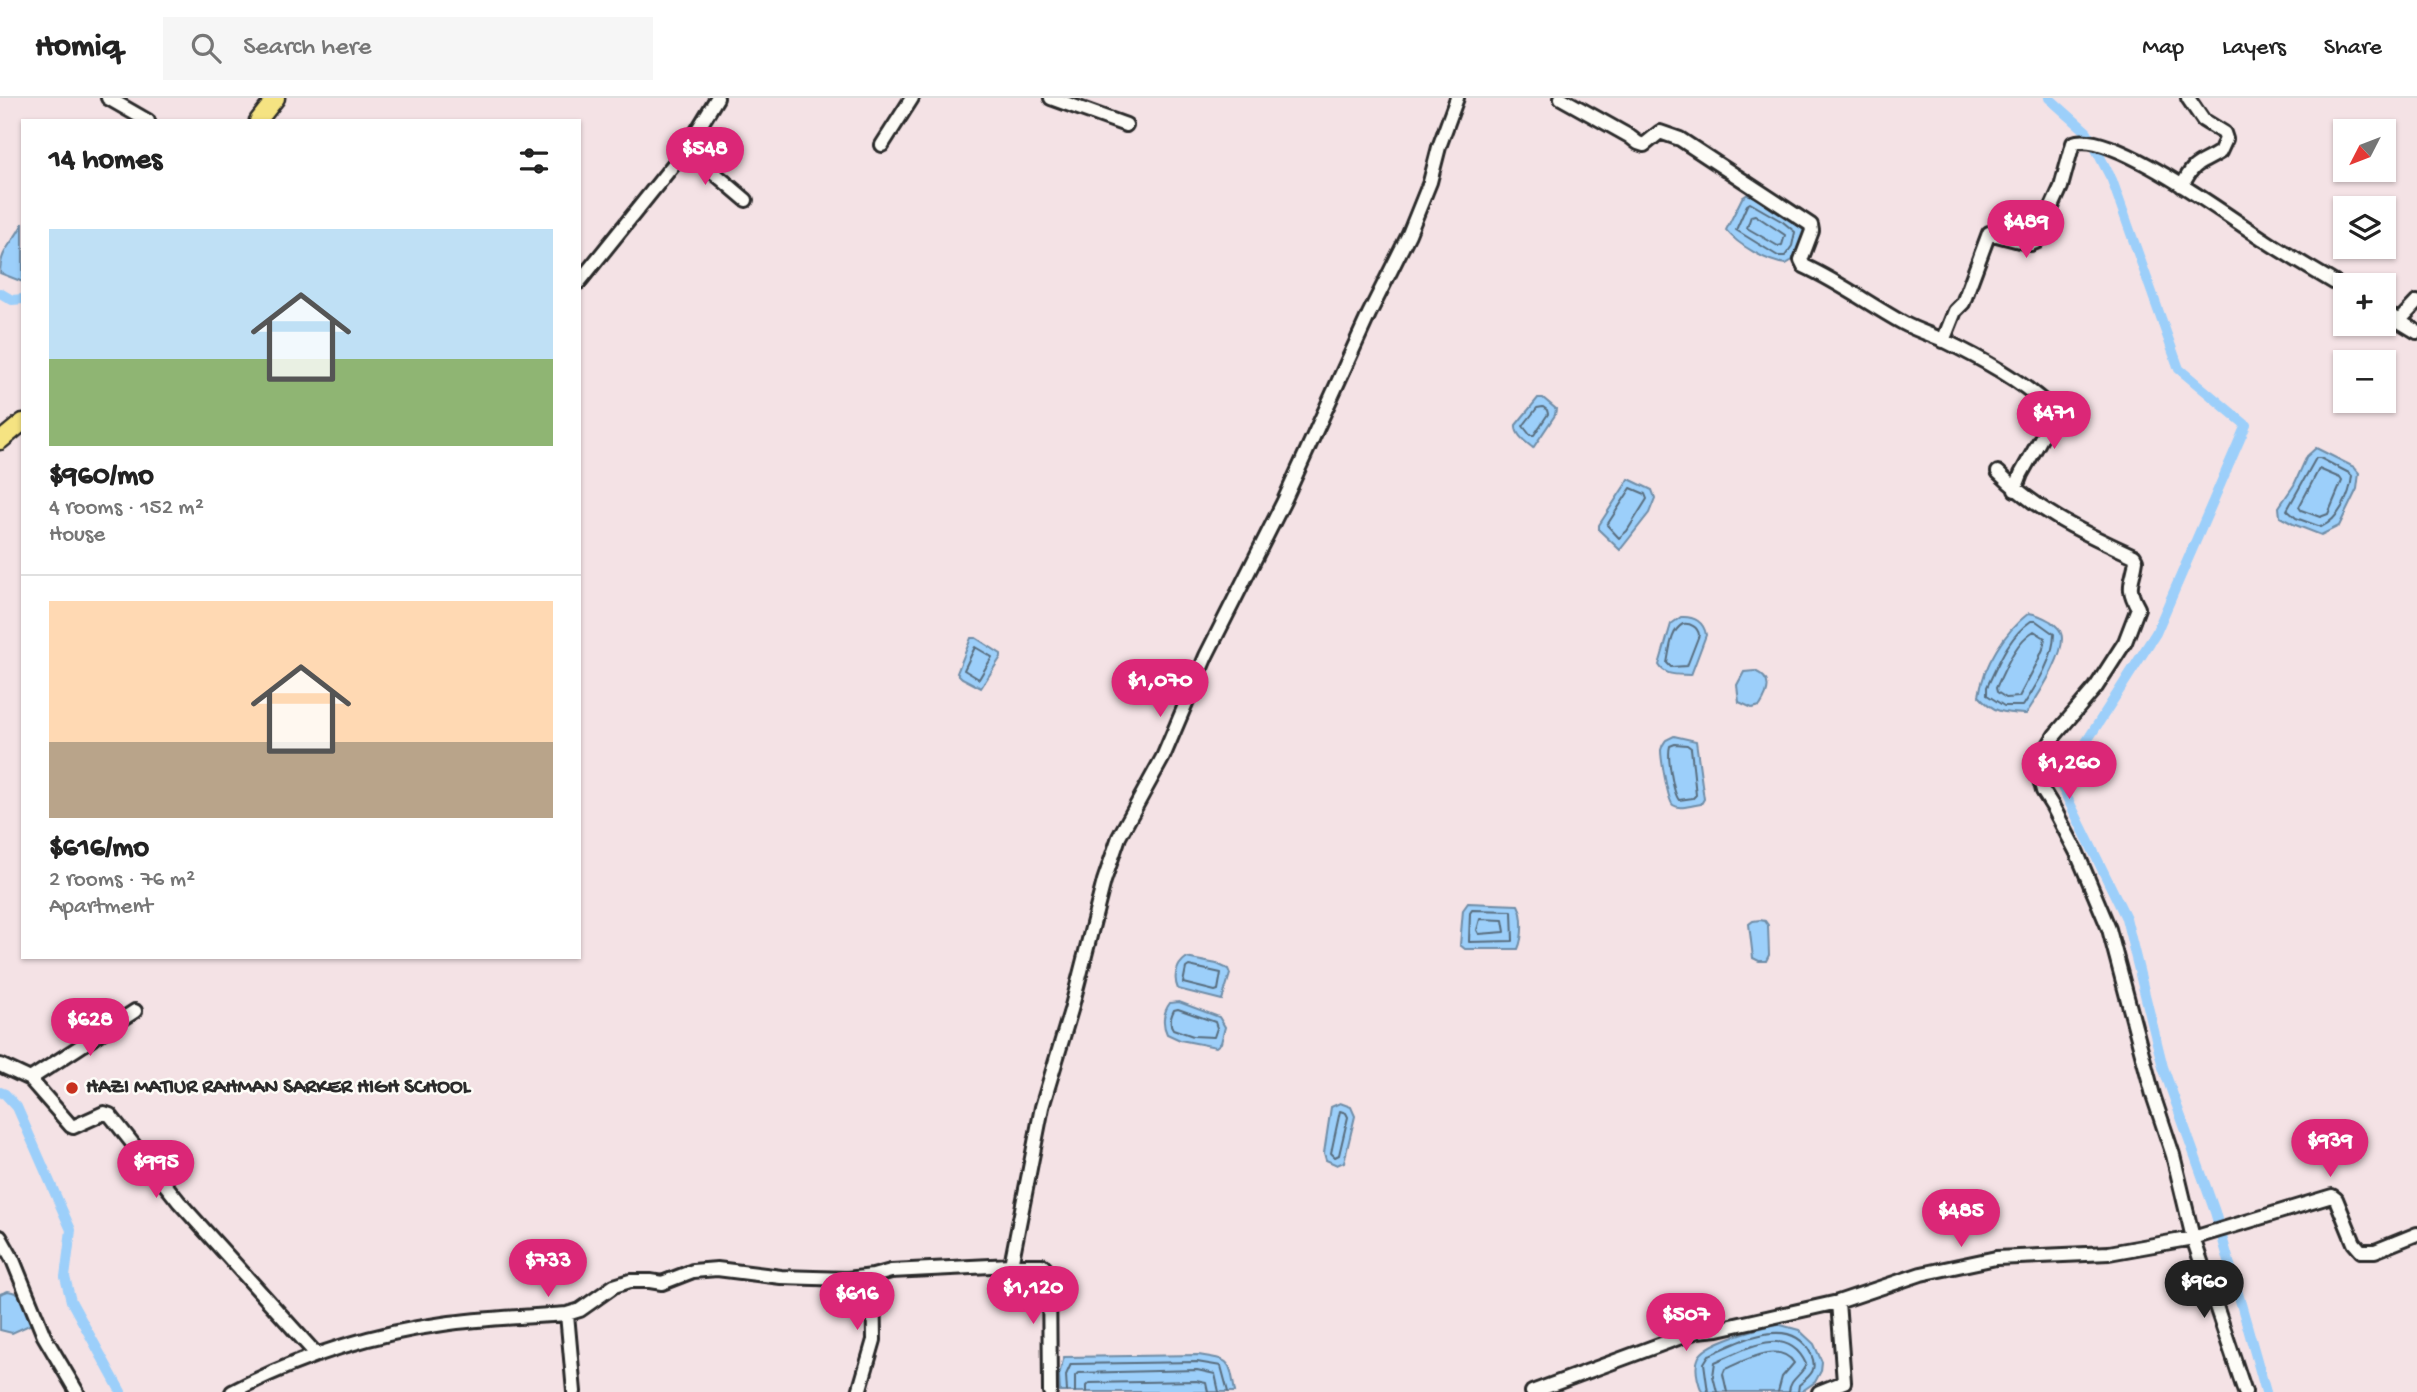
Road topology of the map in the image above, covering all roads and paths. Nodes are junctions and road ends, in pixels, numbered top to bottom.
1 (108, 98) edge
2 (276, 98) edge
3 (717, 98) edge
4 (912, 98) edge
5 (1051, 98) edge
6 (1457, 98) edge
7 (1561, 98) edge
8 (2188, 98) edge
9 (145, 119) edge
10 (260, 119) edge
11 (1126, 125) dead end
12 (882, 145) dead end
13 (686, 149) junction
14 (2182, 186) junction
15 (746, 200) dead end
16 (581, 280) edge
17 (2333, 282) edge
18 (2417, 302) edge
19 (2396, 319) edge
20 (2399, 321) junction
21 (2417, 332) edge
22 (1943, 341) junction
23 (21, 424) edge
24 (0, 441) edge
25 (1998, 472) dead end
26 (2015, 490) junction
27 (135, 1011) dead end
28 (0, 1065) edge
29 (30, 1079) junction
30 (2417, 1234) edge
31 (0, 1237) edge
32 (2197, 1237) junction
33 (1011, 1265) junction
34 (873, 1276) junction
35 (1838, 1302) junction
36 (566, 1314) junction
37 (317, 1355) junction
38 (77, 1392) edge
39 (232, 1392) edge
40 (574, 1392) edge
41 (859, 1392) edge
42 (1050, 1392) edge
43 (1532, 1392) edge
44 (1819, 1392) edge
45 (2245, 1392) edge

1 - 9 street
2 - 10 main road
3 - 13 street
4 - 12 street
5 - 11 street
6 - 33 street
7 - 22 street
8 - 14 street
13 - 15 street
13 - 16 street
14 - 17 street
14 - 22 street
18 - 20 street
19 - 20 street
20 - 21 street
22 - 26 street
23 - 24 main road
25 - 26 street
26 - 32 street
27 - 29 street
28 - 29 street
29 - 37 street
30 - 32 street
31 - 38 street
32 - 35 street
32 - 45 street
33 - 34 street
33 - 42 street
34 - 36 street
34 - 41 street
35 - 43 street
35 - 44 street
36 - 37 street
36 - 40 street
37 - 39 street

